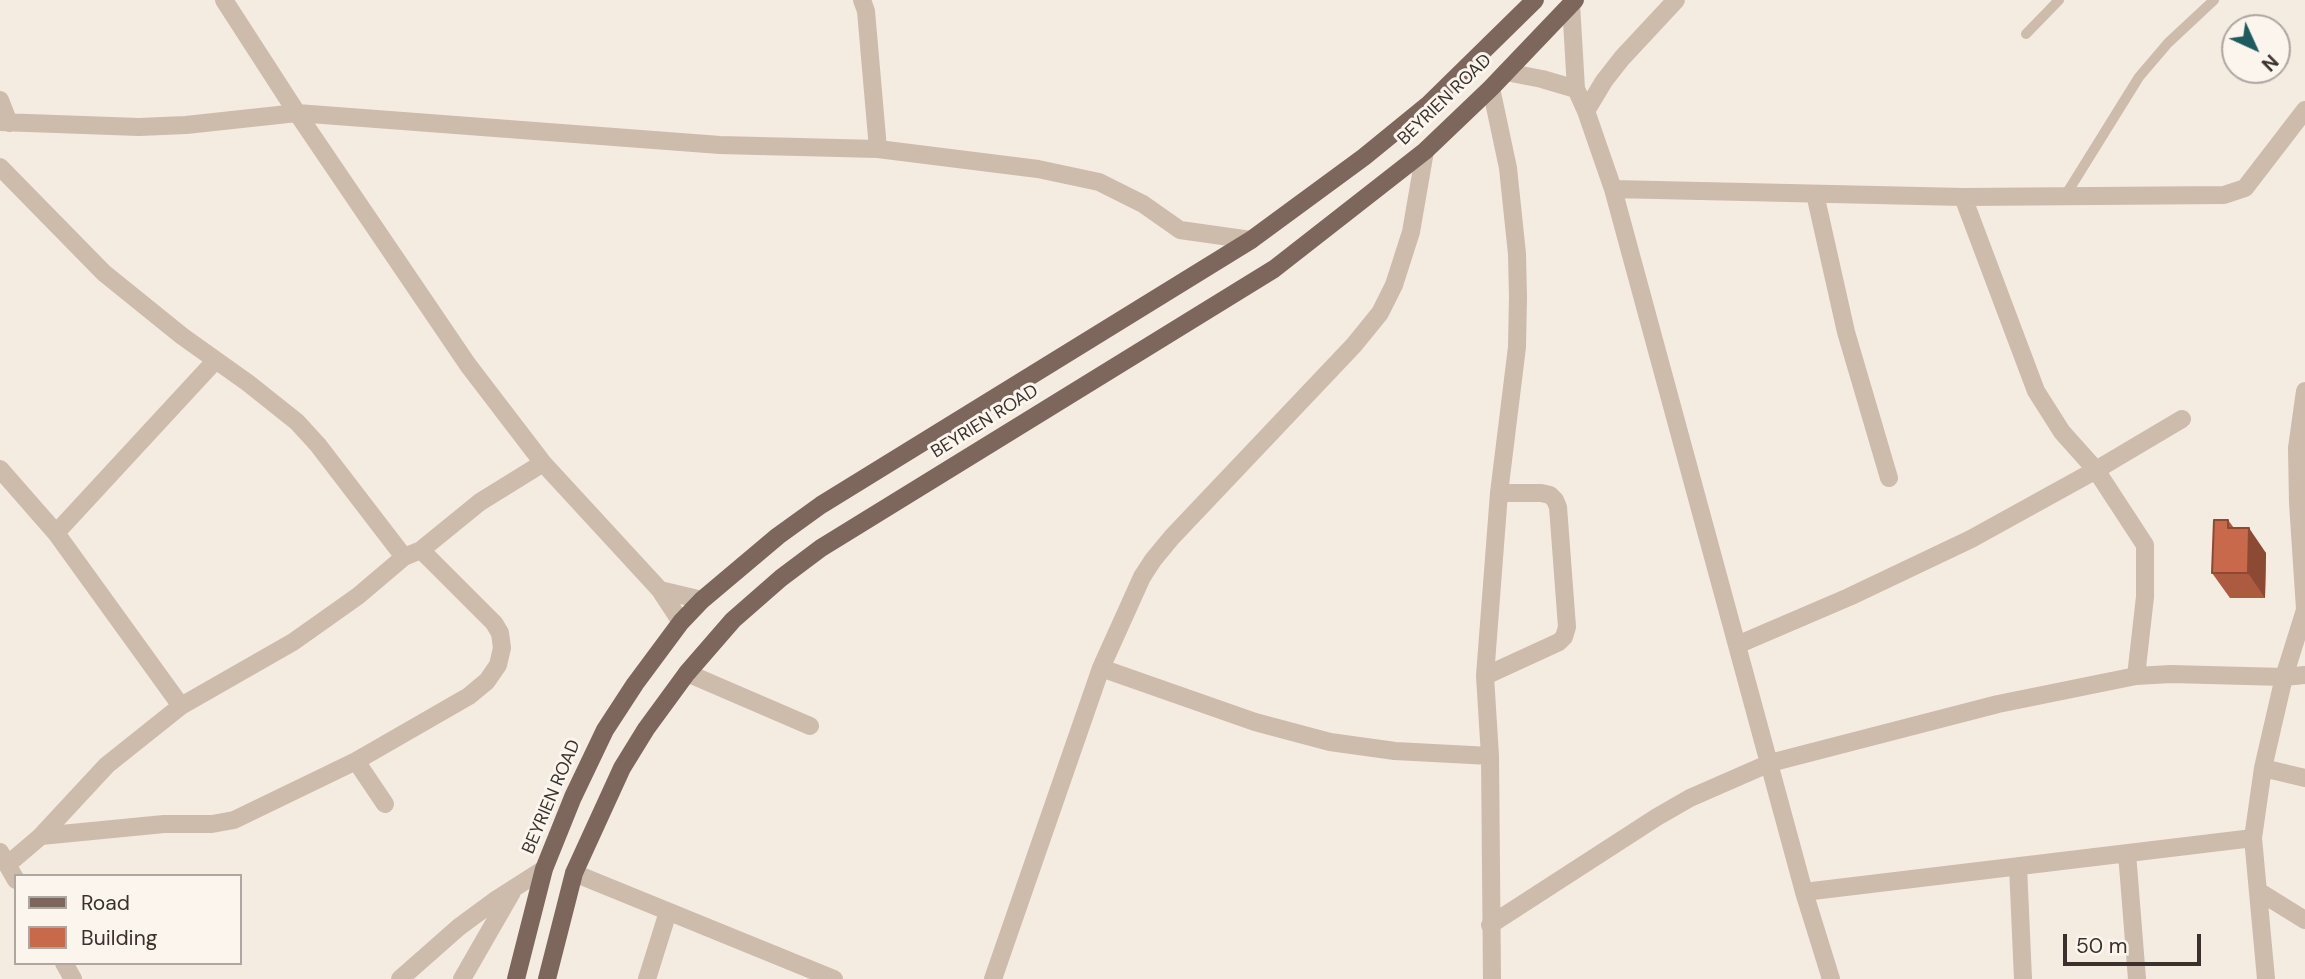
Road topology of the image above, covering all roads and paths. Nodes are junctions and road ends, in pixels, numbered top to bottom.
1 (224, 0) edge
2 (862, 0) edge
3 (1535, 0) edge
4 (1676, 0) edge
5 (2059, 0) edge
6 (2214, 0) edge
7 (1573, 2) edge
8 (2026, 34) dead end
9 (1506, 72) junction
10 (1491, 88) junction
11 (1576, 89) junction
12 (0, 100) edge
13 (2305, 110) edge
14 (1586, 111) junction
15 (297, 113) junction
16 (5, 122) edge
17 (878, 149) junction
18 (1425, 151) junction
19 (0, 167) edge
20 (1613, 188) junction
21 (1815, 194) junction
22 (2065, 196) junction
23 (1963, 197) junction
24 (1251, 240) junction
25 (215, 361) junction
26 (2305, 391) edge
27 (2182, 419) dead end
28 (543, 463) junction
29 (0, 469) edge
30 (2096, 470) junction
31 (1889, 478) dead end
32 (1499, 492) junction
33 (56, 533) junction
34 (421, 550) junction
35 (404, 557) junction
36 (660, 590) junction
37 (702, 600) junction
38 (2305, 610) edge
39 (681, 622) junction
40 (1737, 645) junction
41 (1101, 668) junction
42 (687, 673) junction
43 (2305, 675) edge
44 (1485, 676) junction
45 (2136, 676) junction
46 (2284, 677) junction
47 (181, 706) junction
48 (810, 726) dead end
49 (1490, 756) junction
50 (356, 761) junction
51 (1770, 763) junction
52 (2263, 768) junction
53 (2305, 778) edge
54 (385, 804) dead end
55 (41, 836) junction
56 (2253, 838) junction
57 (2127, 853) junction
58 (8, 866) edge
59 (2018, 866) junction
60 (544, 869) junction
61 (574, 873) junction
62 (513, 889) junction
63 (2258, 891) junction
64 (1804, 892) junction
65 (668, 912) junction
66 (2305, 920) edge
67 (1490, 925) junction
68 (400, 979) edge
69 (462, 979) edge
70 (516, 979) edge
71 (547, 979) edge
72 (647, 979) edge
73 (834, 979) edge
74 (993, 979) edge
75 (1492, 979) edge
76 (1830, 979) edge
77 (2023, 979) edge
78 (2137, 979) edge
79 (2266, 979) edge

1 - 15 street
2 - 17 street
3 - 24 main road, BEYRIEN ROAD
4 - 14 street
5 - 8 lane
6 - 22 lane
7 - 9 main road, BEYRIEN ROAD
7 - 11 street
9 - 10 main road, BEYRIEN ROAD
9 - 11 street
10 - 18 main road, BEYRIEN ROAD
10 - 32 street
11 - 14 street
12 - 16 street
13 - 22 street
14 - 20 street
15 - 16 street
15 - 17 street
15 - 28 street
17 - 24 street
18 - 41 street
18 - 42 main road, BEYRIEN ROAD
19 - 25 street
20 - 21 street
20 - 40 street
21 - 23 street
21 - 31 street
22 - 23 street
23 - 30 street
24 - 37 main road, BEYRIEN ROAD
25 - 33 street
25 - 35 street
26 - 38 street
27 - 30 street
28 - 34 street
28 - 36 street
29 - 33 street
30 - 40 street
30 - 45 street
32 - 44 street
32 - 44 street
33 - 47 street
34 - 35 street
34 - 50 street
35 - 47 street
36 - 37 street
36 - 39 street
37 - 39 main road, BEYRIEN ROAD
38 - 46 street
39 - 60 main road, BEYRIEN ROAD
40 - 51 street
41 - 49 street
41 - 74 street
42 - 48 street
42 - 61 main road, BEYRIEN ROAD
43 - 46 street
44 - 49 street
45 - 46 street
45 - 51 street
46 - 52 street
47 - 55 street
49 - 67 street
50 - 54 street
50 - 55 street
51 - 64 street
51 - 67 street
52 - 53 street
52 - 56 street
55 - 58 street
56 - 57 street
56 - 63 street
57 - 59 street
57 - 78 street
59 - 64 street
59 - 77 street
60 - 62 street
60 - 70 main road, BEYRIEN ROAD
61 - 65 street
61 - 71 main road, BEYRIEN ROAD
62 - 68 street
62 - 69 street
63 - 66 street
63 - 79 street
64 - 76 street
65 - 72 street
65 - 73 street
67 - 75 street

